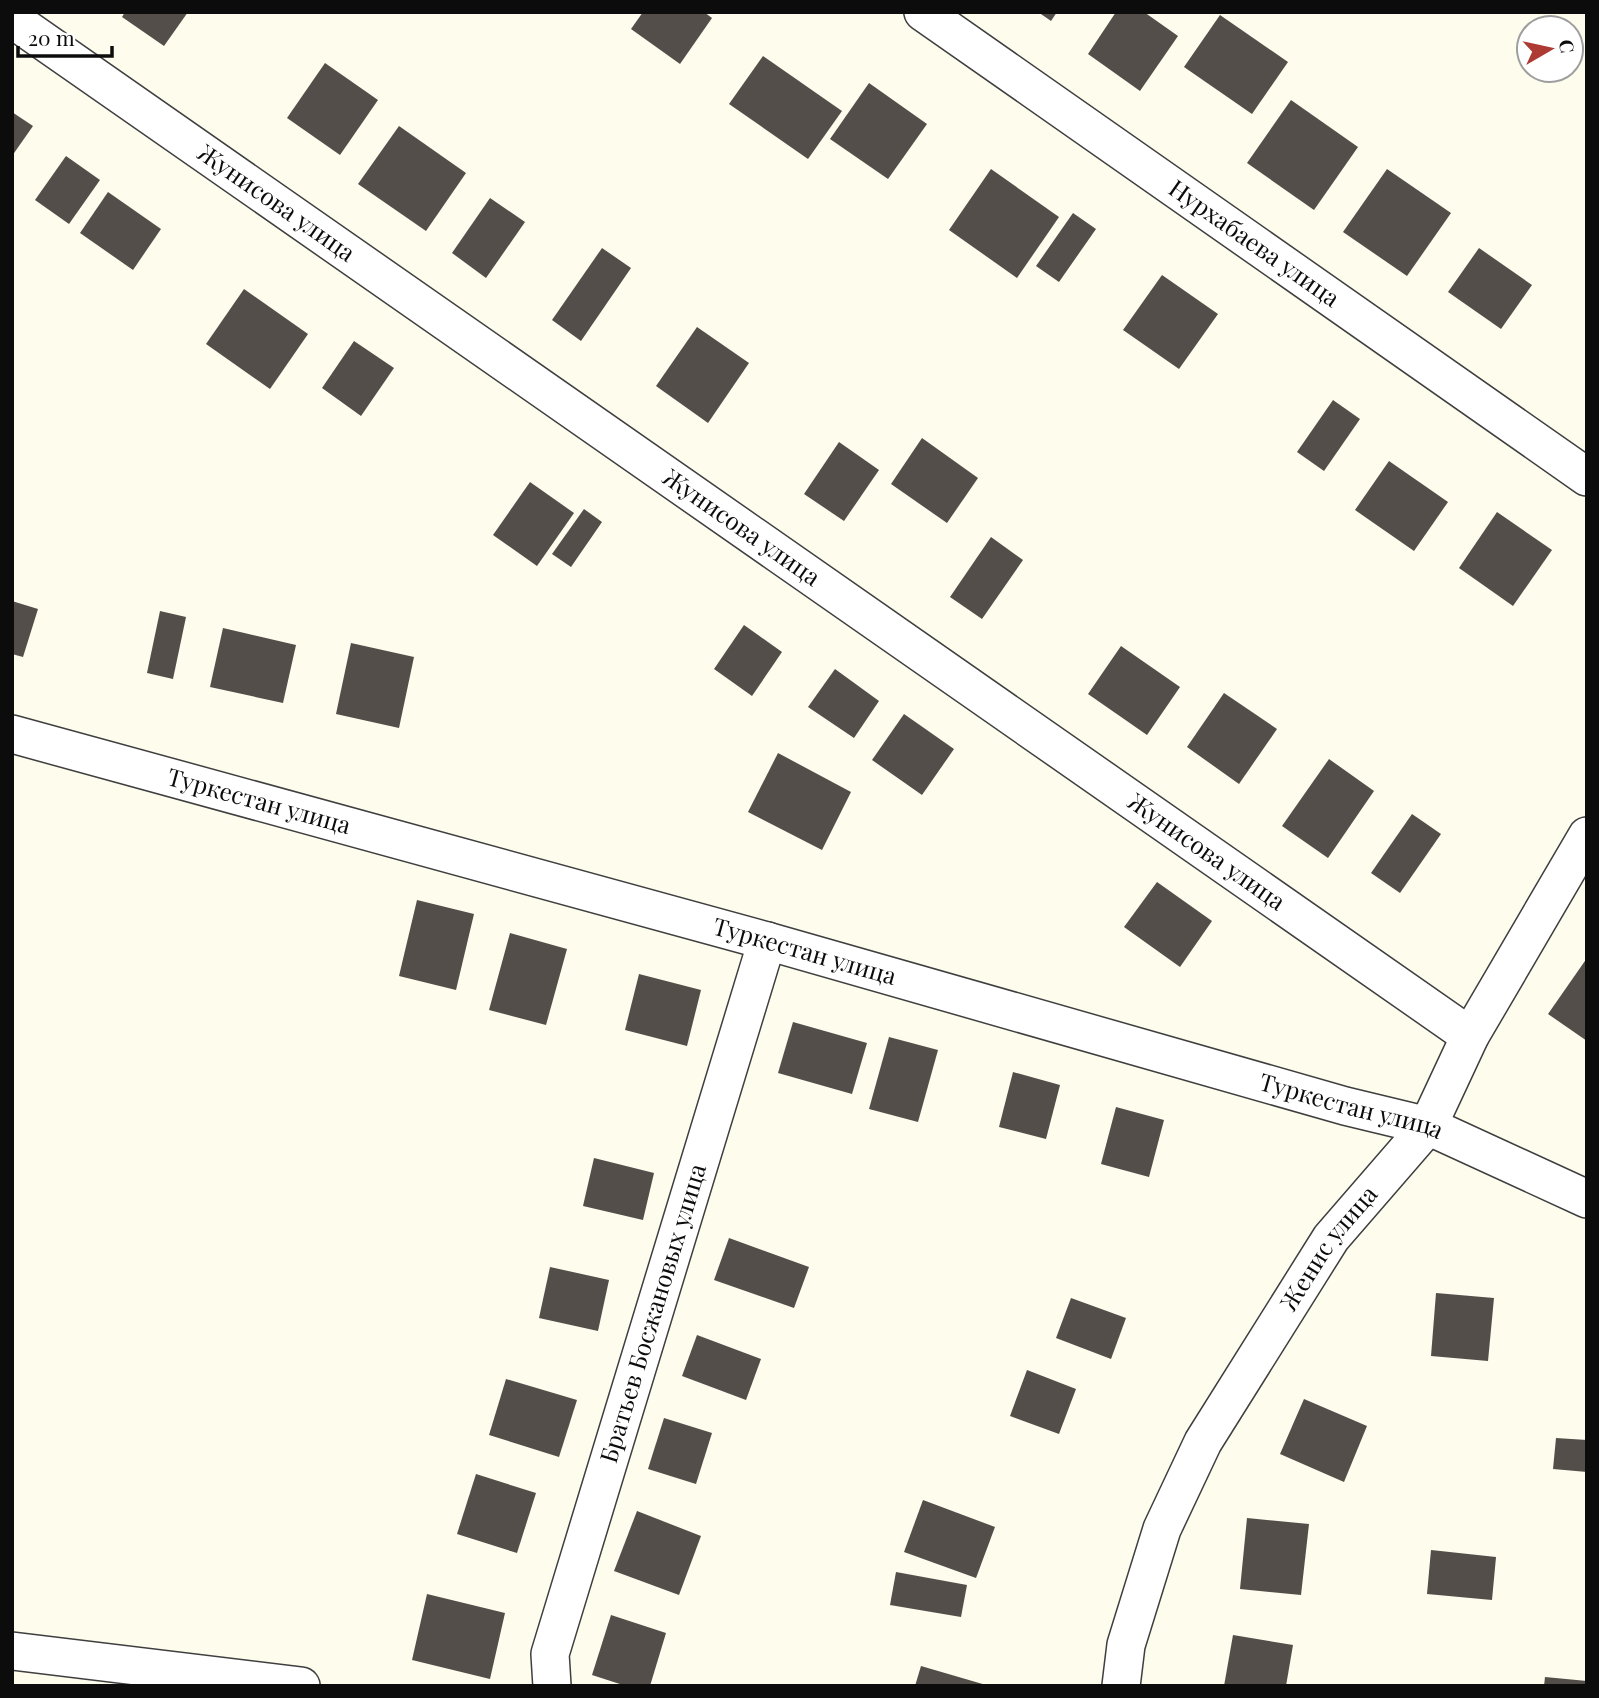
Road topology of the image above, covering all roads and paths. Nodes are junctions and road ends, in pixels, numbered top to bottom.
1 (923, 12) edge
2 (12, 19) edge
3 (1587, 477) edge
4 (12, 734) edge
5 (1587, 836) edge
6 (767, 941) junction
7 (1469, 1036) junction
8 (1427, 1126) junction
9 (1587, 1199) edge
10 (31, 1664) edge
11 (301, 1686) edge
12 (552, 1686) edge
13 (1121, 1686) edge

1 - 3 street, Нурхабаева улица
2 - 7 street, Жунисова улица
4 - 6 street, Туркестан улица
5 - 7 street, Женис улица
6 - 8 street, Туркестан улица
6 - 12 street, Братьев Босжановых улица
7 - 8 street, Женис улица
8 - 9 street, Туркестан улица
8 - 13 street, Женис улица
10 - 11 street

